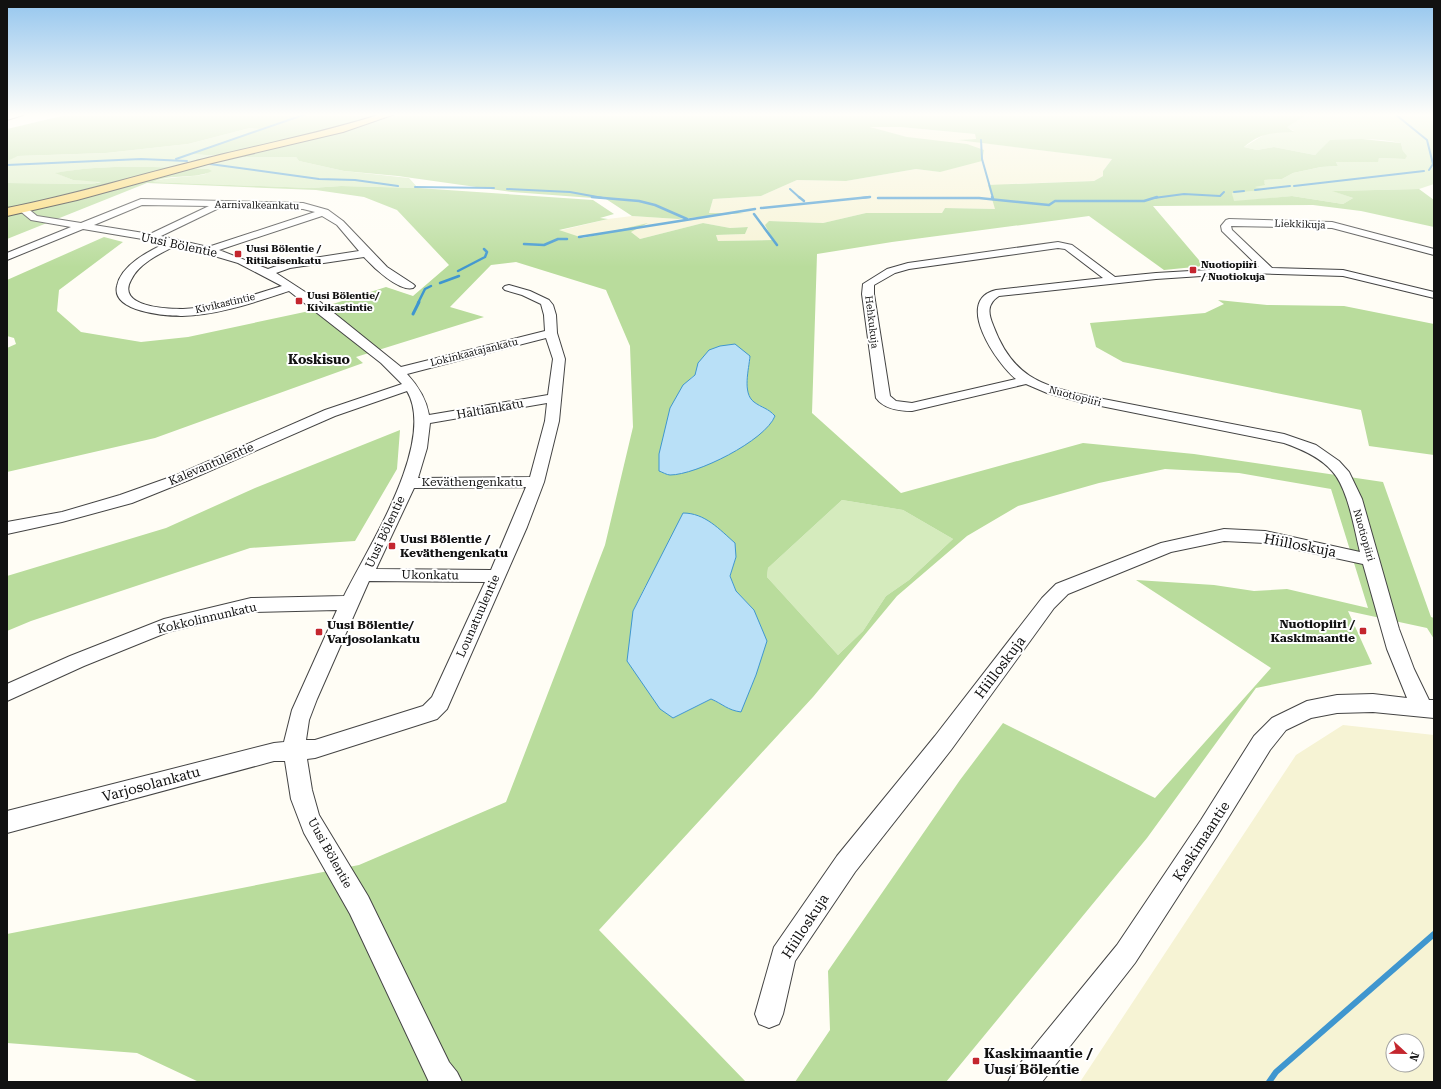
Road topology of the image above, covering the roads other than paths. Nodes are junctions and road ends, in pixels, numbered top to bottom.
1 (194, 165) edge
2 (222, 204) junction
3 (23, 209) junction
4 (7, 212) edge
5 (325, 212) junction
6 (81, 226) junction
7 (148, 238) junction
8 (175, 242) junction
9 (208, 250) junction
10 (1434, 252) edge
11 (367, 253) junction
12 (7, 257) edge
13 (1268, 270) junction
14 (267, 272) junction
15 (1113, 281) junction
16 (409, 286) dead end
17 (289, 287) junction
18 (509, 288) dead end
19 (1434, 295) edge
20 (551, 333) junction
21 (398, 372) junction
22 (1028, 380) junction
23 (410, 386) junction
24 (555, 398) junction
25 (424, 420) junction
26 (536, 482) junction
27 (408, 483) junction
28 (7, 528) edge
29 (1371, 560) junction
30 (365, 575) junction
31 (496, 576) junction
32 (349, 603) junction
33 (7, 693) edge
34 (1428, 708) edge
35 (295, 751) junction
36 (7, 822) edge
37 (768, 1014) dead end
38 (443, 1077) edge
39 (1023, 1082) edge

1 - 3 main road
2 - 5 street, Aarnivalkeankatu
2 - 6 street, Aarnivalkeankatu
2 - 7 street
3 - 4 main road
3 - 6 street, Uusi Bölentie
5 - 9 street
5 - 11 street, Aarnivalkeankatu
6 - 7 street, Uusi Bölentie
6 - 12 street, Aarnivalkeankatu
7 - 8 street, Uusi Bölentie
8 - 9 street, Uusi Bölentie
8 - 17 street, Kivikastintie
9 - 14 street, Uusi Bölentie
10 - 13 street, Liekkikuja
11 - 14 street
11 - 16 street, Aarnivalkeankatu
13 - 15 street, Nuotiopiiri
13 - 19 street, Nuotiopiiri
14 - 17 street, Uusi Bölentie
15 - 22 street, Nuotiopiiri
15 - 22 street, Hehkukuja
17 - 21 street, Uusi Bölentie
18 - 20 street, Lounatuulentie
20 - 21 street, Lokinkaatajankatu
20 - 24 street, Lounatuulentie
21 - 23 street, Uusi Bölentie
22 - 29 street, Nuotiopiiri
23 - 25 street, Uusi Bölentie
23 - 28 street, Kalevantulentie
24 - 25 street, Haltiankatu
24 - 26 street, Lounatuulentie
25 - 27 street, Uusi Bölentie
26 - 27 street, Keväthengenkatu
26 - 31 street, Lounatuulentie
27 - 30 street, Uusi Bölentie
29 - 34 street, Nuotiopiiri
29 - 37 street, Hiilloskuja
30 - 31 street, Ukonkatu
30 - 32 street, Uusi Bölentie
31 - 35 street, Lounatuulentie
32 - 33 street, Kokkolinnunkatu
32 - 35 street, Uusi Bölentie
34 - 39 street, Kaskimaantie
35 - 36 street, Varjosolankatu
35 - 38 street, Uusi Bölentie

